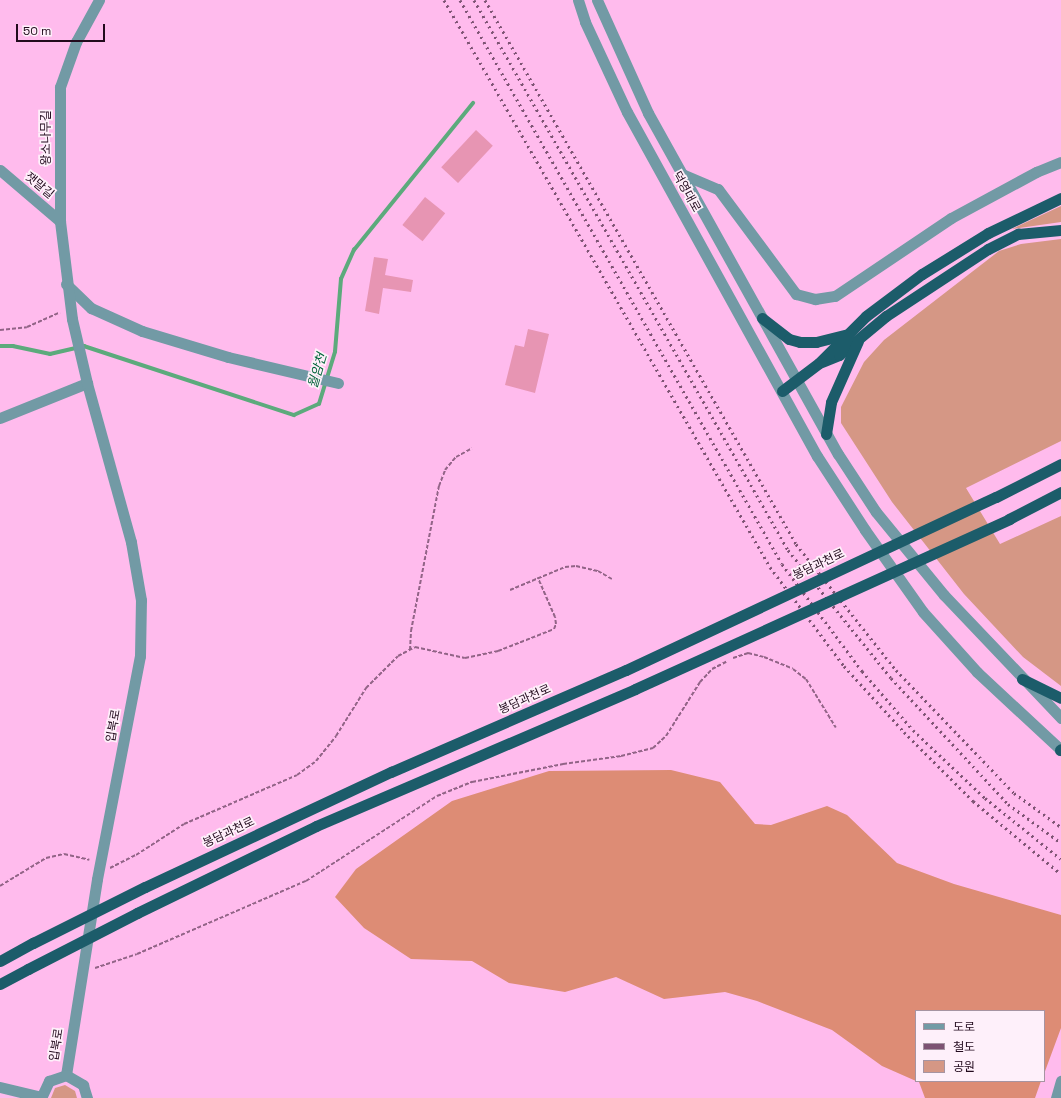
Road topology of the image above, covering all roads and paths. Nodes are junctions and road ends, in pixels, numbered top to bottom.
1 (99, 0) edge
2 (578, 0) edge
3 (597, 0) edge
4 (1061, 162) edge
5 (0, 170) edge
6 (682, 174) junction
7 (1061, 198) edge
8 (60, 221) junction
9 (1061, 230) edge
10 (66, 284) junction
11 (70, 308) junction
12 (762, 318) junction
13 (72, 320) joint
14 (0, 330) edge
15 (847, 334) junction
16 (860, 338) junction
17 (819, 363) junction
18 (797, 381) junction
19 (338, 383) dead end
20 (87, 384) junction
21 (782, 391) junction
22 (0, 418) edge
23 (826, 434) junction
24 (472, 448) dead end
25 (1061, 464) edge
26 (1061, 492) edge
27 (538, 578) junction
28 (612, 578) dead end
29 (510, 590) dead end
30 (410, 650) junction
31 (1022, 679) junction
32 (1061, 698) edge
33 (1061, 718) edge
34 (836, 728) dead end
35 (1061, 750) edge
36 (99, 868) junction
37 (0, 886) edge
38 (0, 961) edge
39 (82, 973) junction
40 (0, 984) edge
41 (66, 1076) junction
42 (1061, 1081) edge
43 (0, 1087) edge
44 (41, 1097) edge
45 (87, 1098) edge
46 (1056, 1098) edge

1 - 8 street, 왕소나무길
2 - 21 street, 덕영대로
3 - 6 street, 덕영대로
4 - 6 street
5 - 8 street, 잿말길
6 - 12 street, 덕영대로
7 - 15 highway
8 - 10 street, 왕소나무길
9 - 16 highway
10 - 11 street, 왕소나무길
10 - 19 street
11 - 13 street, 왕소나무길
11 - 14 path
12 - 15 highway
12 - 18 street, 덕영대로
13 - 20 street, 입북로
15 - 17 highway
16 - 17 highway
16 - 23 highway
17 - 18 highway
18 - 21 highway
18 - 23 street, 덕영대로
20 - 22 street
20 - 36 street, 입북로
21 - 35 street, 덕영대로
23 - 31 street, 덕영대로
24 - 30 path
25 - 38 highway, 봉담과천로, bridge
26 - 40 highway, bridge
27 - 28 path
27 - 29 path
27 - 30 path
30 - 36 path
31 - 32 highway
31 - 33 street, 덕영대로
34 - 39 path
36 - 37 path
36 - 39 street, 입북로
39 - 41 street, 입북로
41 - 44 street
41 - 45 street
42 - 46 street
43 - 44 street

